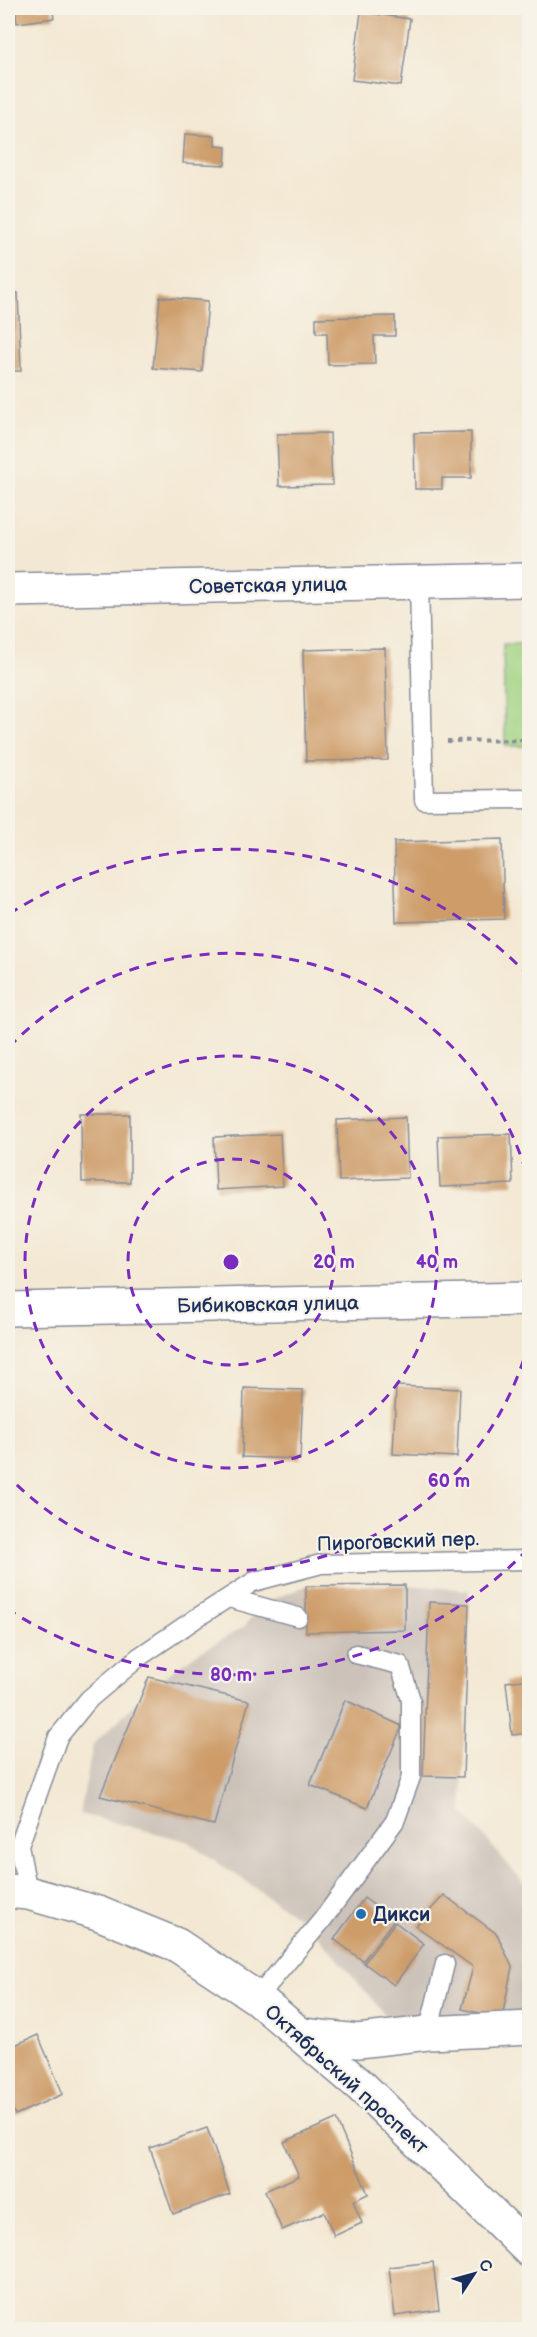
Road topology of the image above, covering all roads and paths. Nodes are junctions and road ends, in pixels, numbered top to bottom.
1 (530, 580) edge
2 (419, 582) junction
3 (8, 590) edge
4 (530, 740) edge
5 (456, 741) dead end
6 (530, 799) edge
7 (530, 1299) edge
8 (8, 1309) edge
9 (530, 1560) edge
10 (229, 1598) junction
11 (298, 1617) dead end
12 (356, 1654) dead end
13 (13, 1845) edge
14 (18, 1892) edge
15 (445, 1964) dead end
16 (257, 1998) junction
17 (530, 2028) edge
18 (428, 2033) junction
19 (302, 2035) junction
20 (530, 2252) edge

1 - 2 street, Советская улица
2 - 3 street, Советская улица
2 - 6 lane
4 - 5 path
7 - 8 street, Бибиковская улица
9 - 10 lane, Пироговский пер.
10 - 11 lane
10 - 13 lane, Пироговский пер.
12 - 16 lane
13 - 14 lane, Пироговский пер.
14 - 16 street, Октябрьский проспект
15 - 18 lane
16 - 19 street, Октябрьский проспект
17 - 18 street
18 - 19 street
19 - 20 street, Октябрьский проспект

